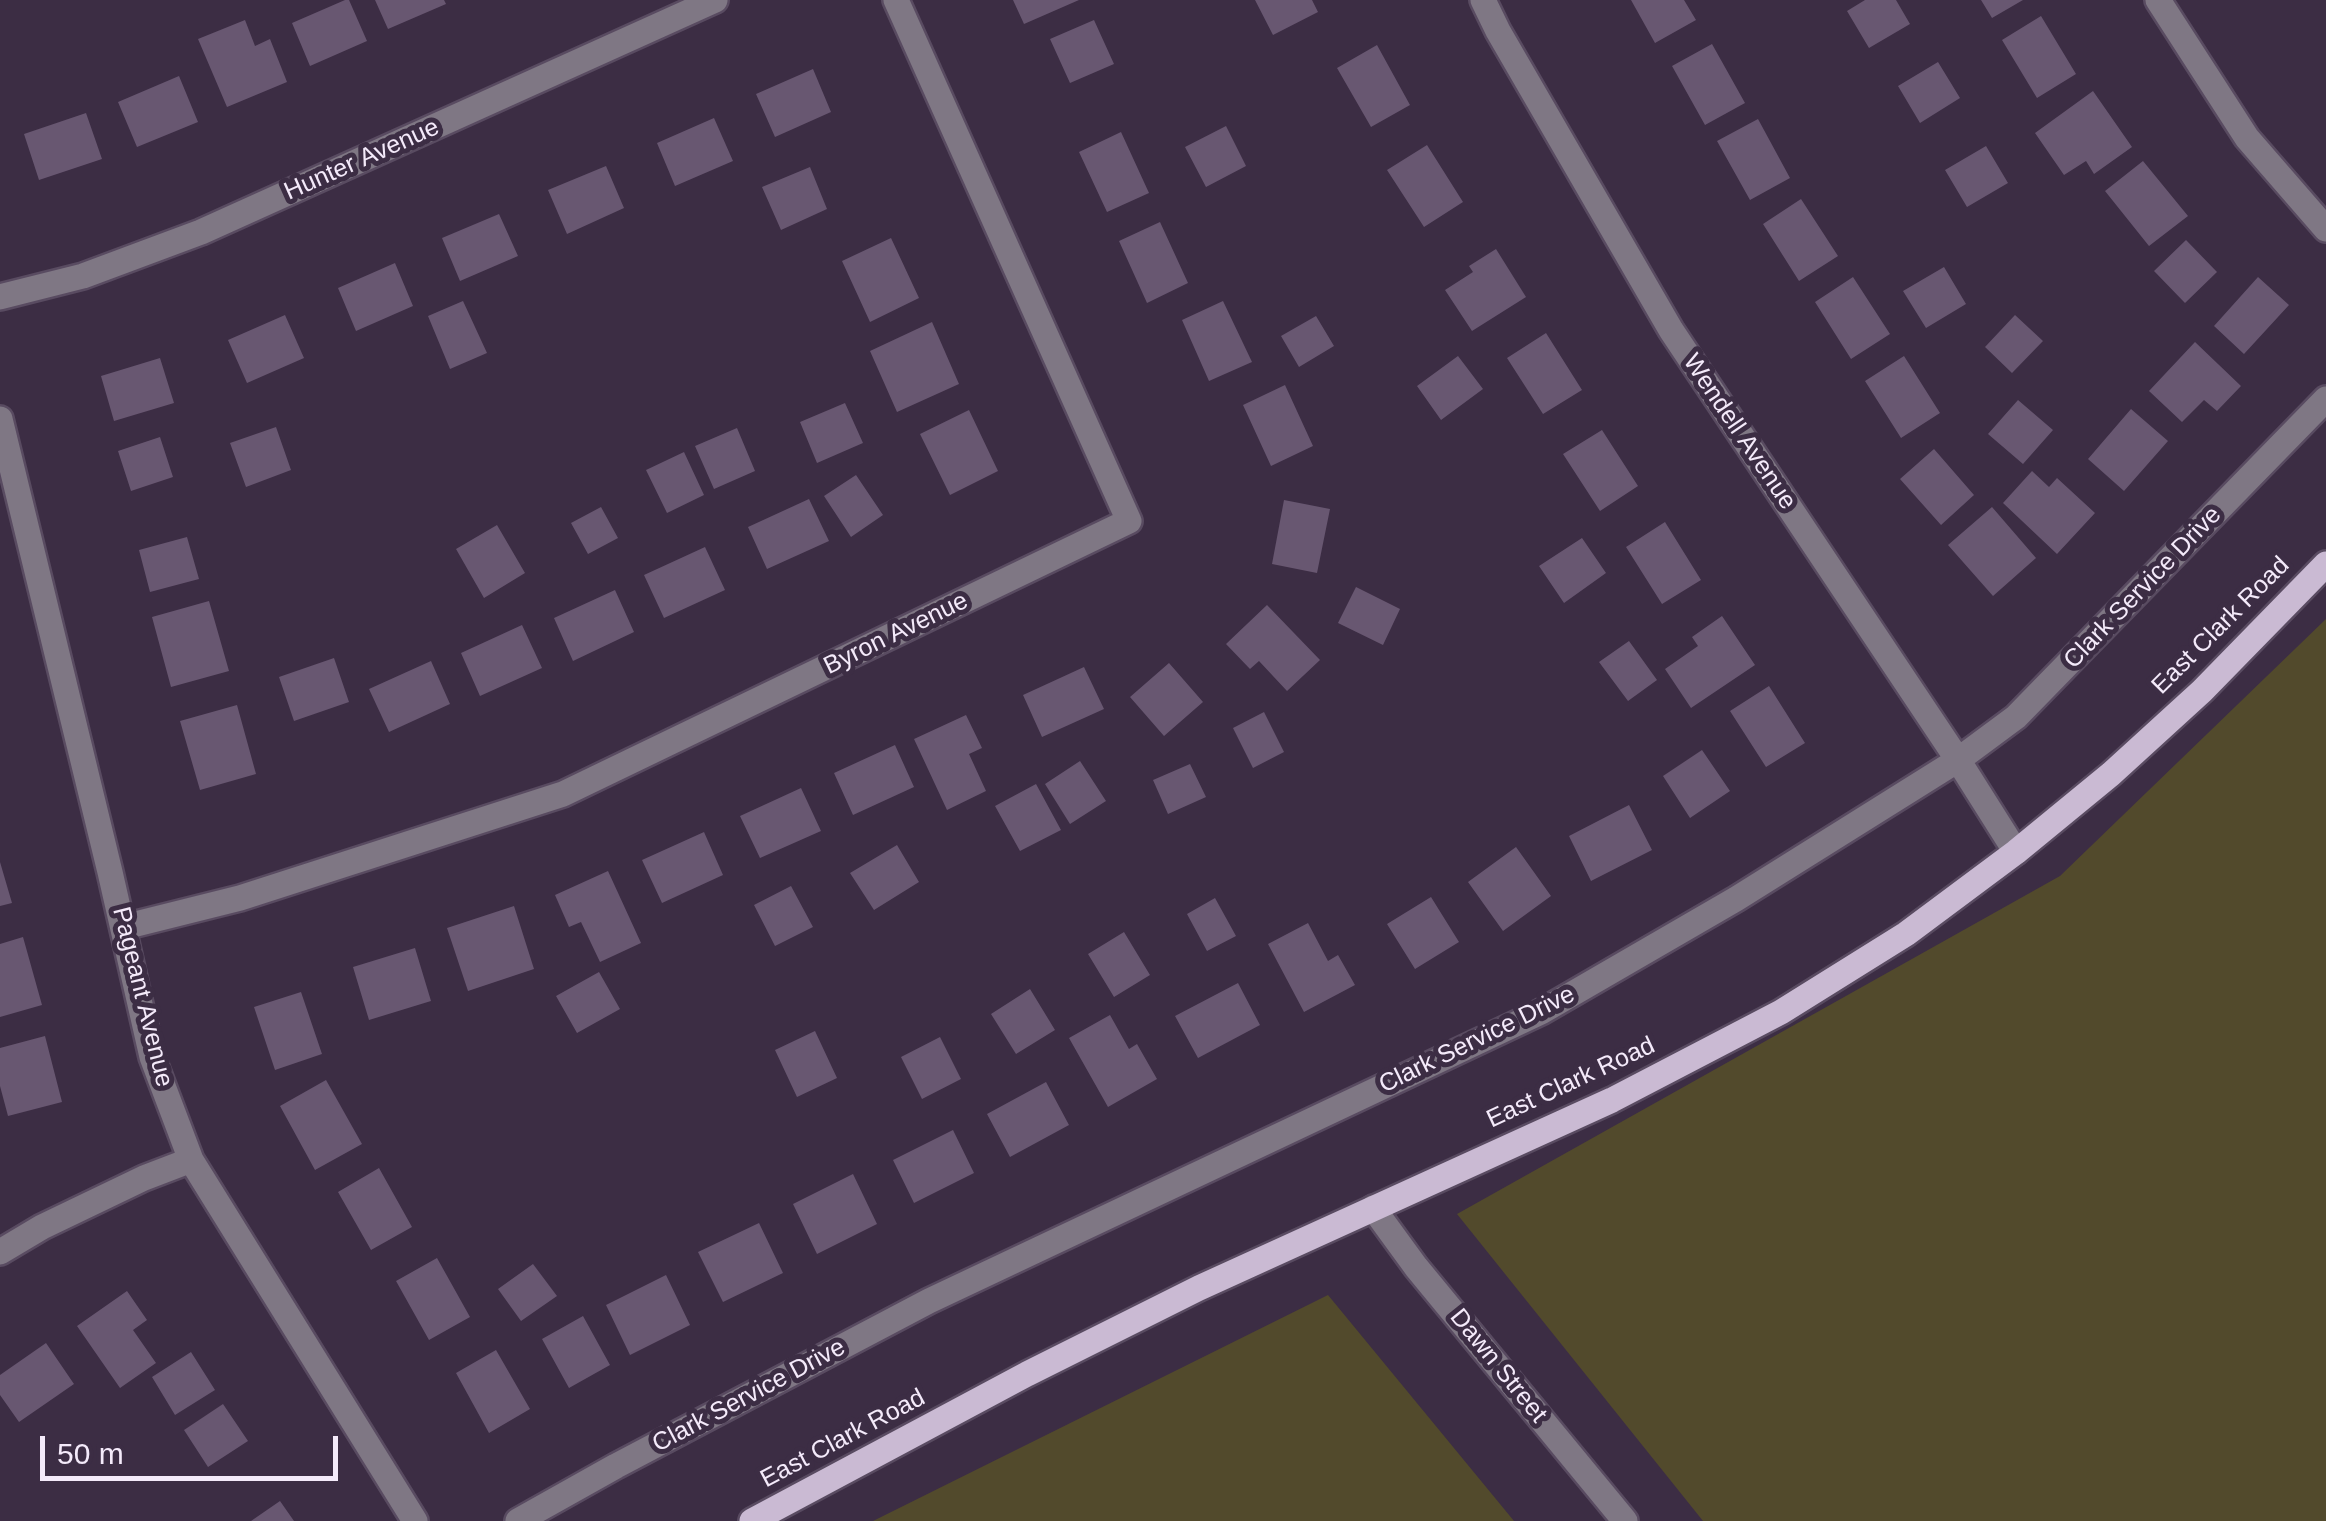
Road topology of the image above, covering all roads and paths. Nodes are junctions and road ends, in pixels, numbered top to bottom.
1 (716, 0) edge
2 (896, 0) edge
3 (1482, 0) edge
4 (2158, 0) edge
5 (2326, 229) edge
6 (0, 297) edge
7 (2326, 399) edge
8 (0, 419) edge
9 (2326, 564) edge
10 (1958, 760) junction
11 (2016, 852) junction
12 (124, 927) junction
13 (191, 1160) junction
14 (1374, 1208) junction
15 (0, 1252) edge
16 (415, 1521) edge
17 (518, 1521) edge
18 (752, 1521) edge
19 (1625, 1521) edge

1 - 6 street, Hunter Avenue
2 - 12 street, Byron Avenue
3 - 10 street, Wendell Avenue
4 - 5 street
7 - 10 street, Clark Service Drive
8 - 12 street, Pageant Avenue
9 - 11 main road, East Clark Road
10 - 11 street, Wendell Avenue
10 - 17 street, Clark Service Drive
11 - 14 main road, East Clark Road
12 - 13 street, Pageant Avenue
13 - 15 street
13 - 16 street, Pageant Avenue
14 - 18 main road, East Clark Road
14 - 19 street, Dawn Street

